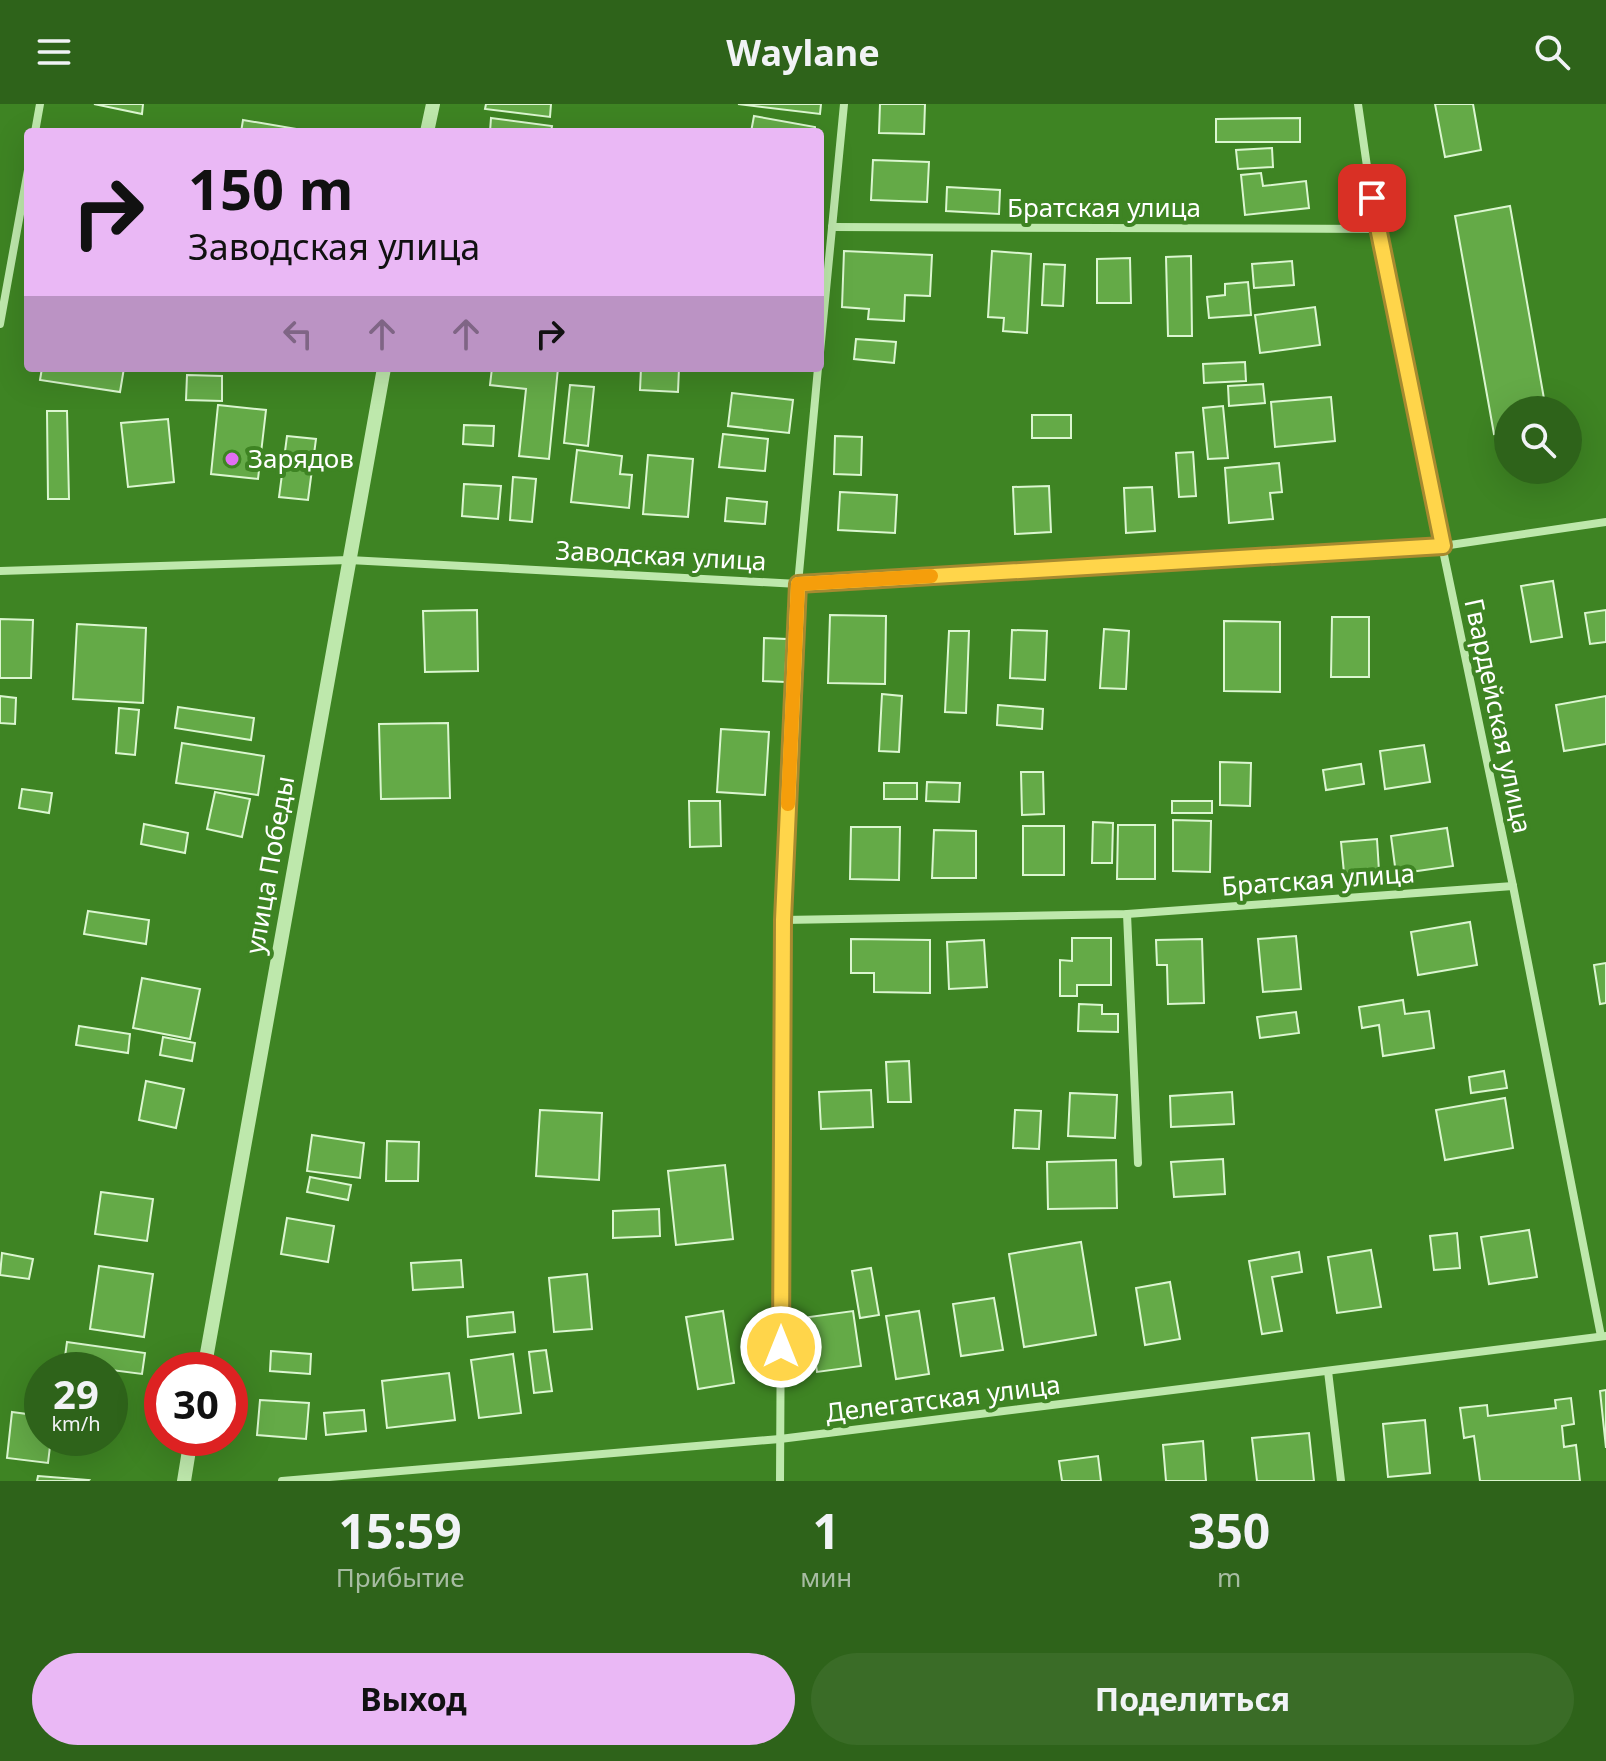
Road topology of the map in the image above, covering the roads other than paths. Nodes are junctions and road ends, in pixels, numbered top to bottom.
1 (40, 104) edge
2 (433, 104) edge
3 (844, 104) edge
4 (1358, 104) edge
5 (36, 128) edge
6 (428, 128) edge
7 (24, 192) edge
8 (832, 227) junction
9 (1376, 229) junction
10 (824, 310) edge
11 (0, 324) edge
12 (383, 372) edge
13 (818, 372) edge
14 (1606, 522) edge
15 (1443, 546) junction
16 (349, 560) junction
17 (0, 571) edge
18 (798, 584) junction
19 (1513, 886) junction
20 (1127, 914) junction
21 (783, 920) junction
22 (1138, 1163) dead end
23 (1604, 1336) edge
24 (207, 1352) edge
25 (1328, 1371) junction
26 (780, 1439) junction
27 (188, 1456) edge
28 (184, 1481) edge
29 (282, 1481) edge
30 (780, 1481) edge
31 (1341, 1481) edge

1 - 5 street
2 - 6 street
3 - 8 street
4 - 9 street, Гвардейская улица
7 - 11 street
8 - 9 street, Братская улица
8 - 10 street
9 - 15 street, Гвардейская улица
12 - 16 street, улица Победы
13 - 18 street
14 - 15 street, Заводская улица
15 - 18 street, Заводская улица
15 - 19 street, Гвардейская улица
16 - 17 street, Заводская улица
16 - 18 street, Заводская улица
16 - 24 street, улица Победы
18 - 21 street
19 - 20 street, Братская улица
19 - 23 street, Гвардейская улица
20 - 21 street, Братская улица
20 - 22 street
21 - 26 street
23 - 25 street, Делегатская улица
25 - 26 street, Делегатская улица
25 - 31 street
26 - 29 street, Делегатская улица
26 - 30 street
27 - 28 street

